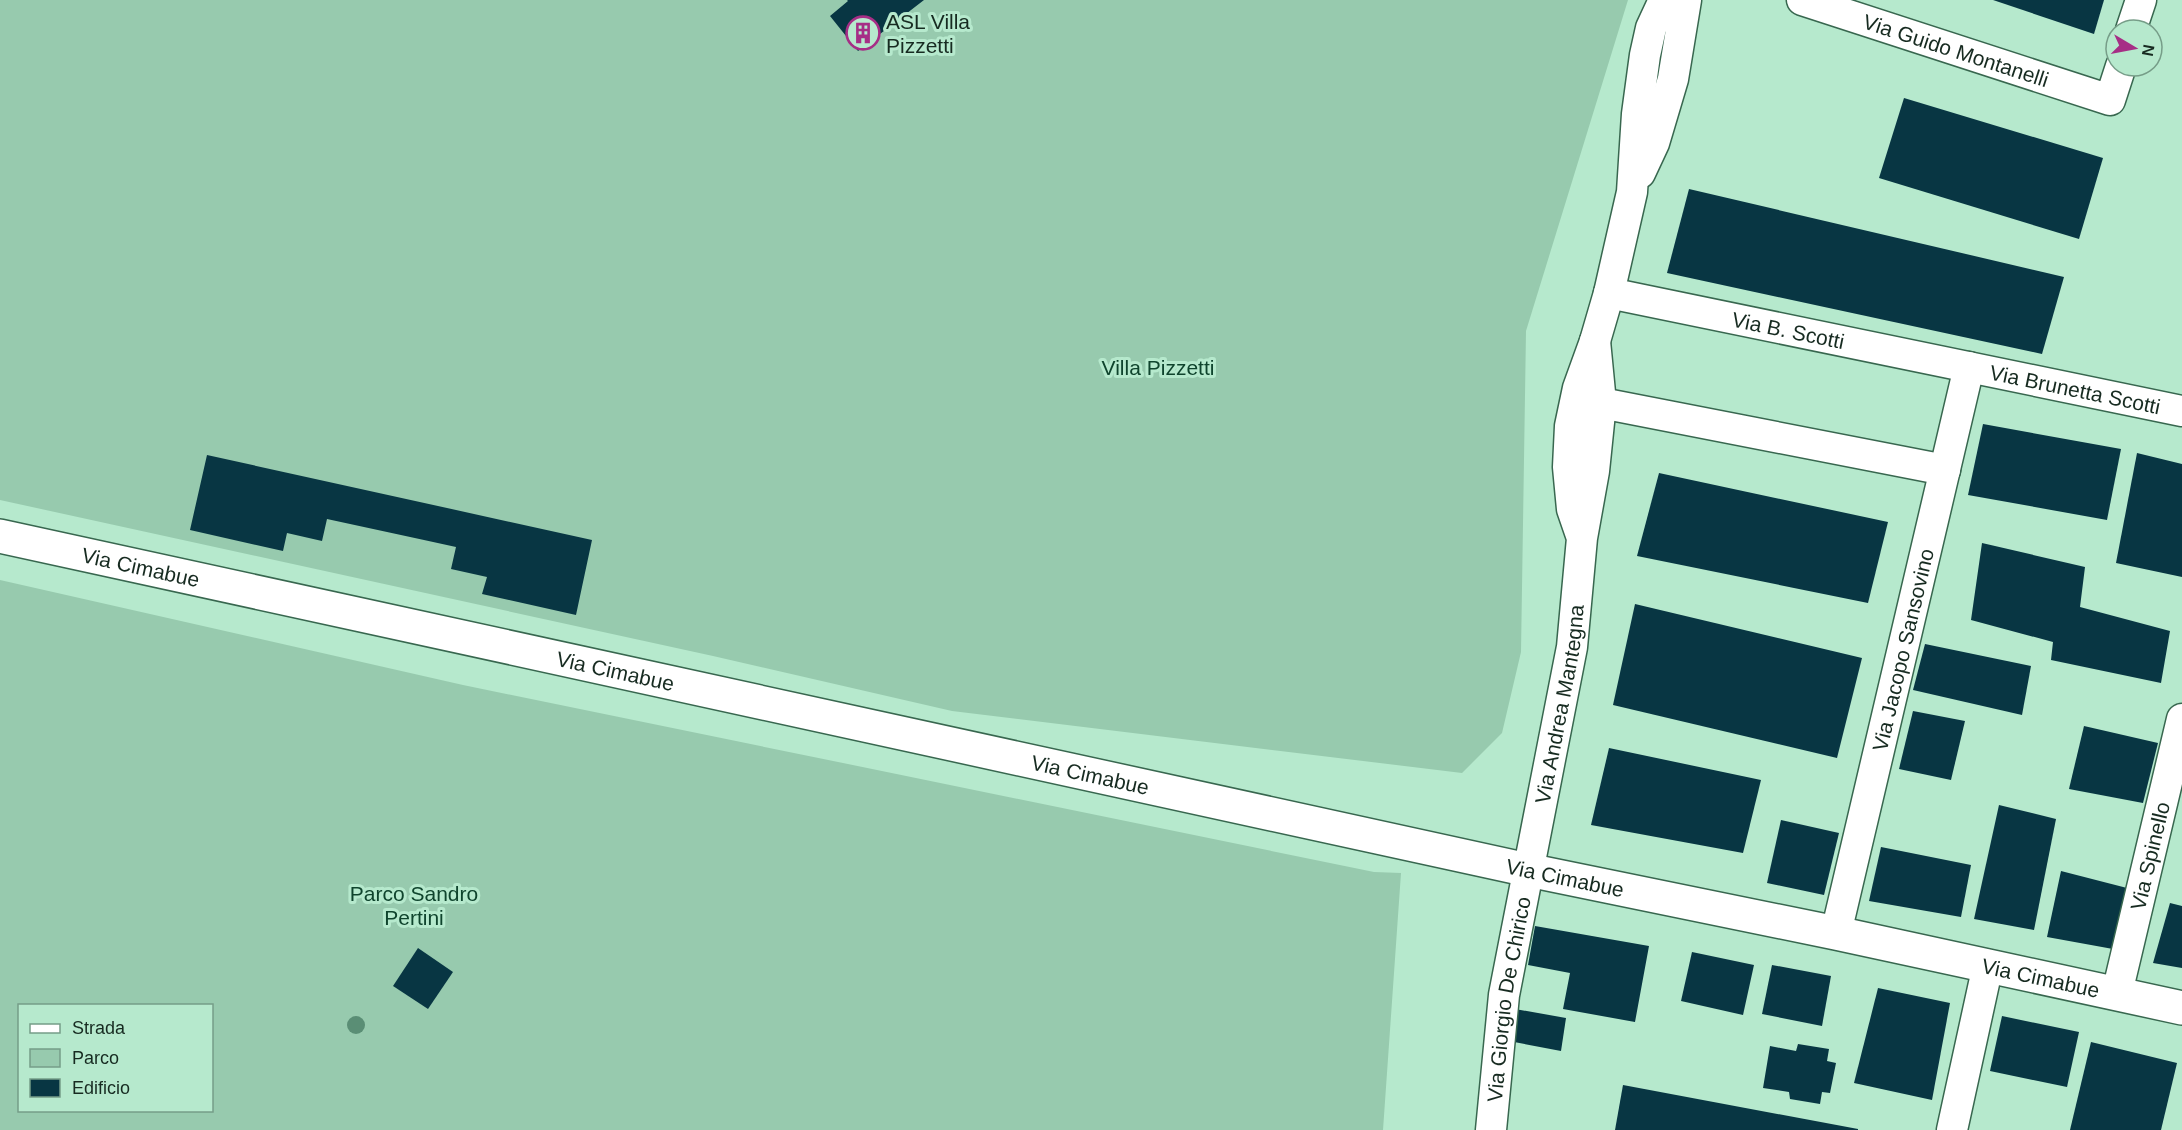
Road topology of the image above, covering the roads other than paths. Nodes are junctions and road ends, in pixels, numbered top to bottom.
1 (1664, 0) edge
2 (1686, 0) edge
3 (1802, 0) edge
4 (2140, 0) edge
5 (2135, 18) edge
6 (1644, 65) junction
7 (2117, 78) edge
8 (1673, 79) junction
9 (1632, 192) junction
10 (1609, 293) junction
11 (1595, 341) junction
12 (1969, 367) junction
13 (1601, 404) junction
14 (2182, 411) edge
15 (1945, 470) junction
16 (0, 536) edge
17 (1582, 538) junction
18 (2182, 719) edge
19 (1528, 870) junction
20 (1836, 933) junction
21 (1988, 965) junction
22 (2116, 993) junction
23 (2182, 1008) edge
24 (1491, 1130) edge
25 (1953, 1130) edge

1 - 6 street, Via Andrea Mantegna
2 - 8 street, Via Andrea Mantegna
3 - 7 street, Via Guido Montanelli
4 - 5 street
6 - 8 street
6 - 9 street, Via Andrea Mantegna
8 - 9 street, Via Andrea Mantegna
9 - 10 street, Via Andrea Mantegna
10 - 11 street, Via Andrea Mantegna
10 - 12 street, Via B. Scotti
11 - 13 street, Via Andrea Mantegna
11 - 17 street, Via Andrea Mantegna
12 - 14 street, Via Brunetta Scotti
12 - 15 street, Via Jacopo Sansovino
13 - 15 street
13 - 17 street, Via Andrea Mantegna
15 - 20 street, Via Jacopo Sansovino
16 - 19 main road, Via Cimabue
17 - 19 street, Via Andrea Mantegna
18 - 22 street, Via Spinello
19 - 20 main road, Via Cimabue
19 - 24 street, Via Giorgio De Chirico
20 - 21 main road, Via Cimabue
21 - 22 main road, Via Cimabue
21 - 25 street
22 - 23 main road, Via Cimabue

